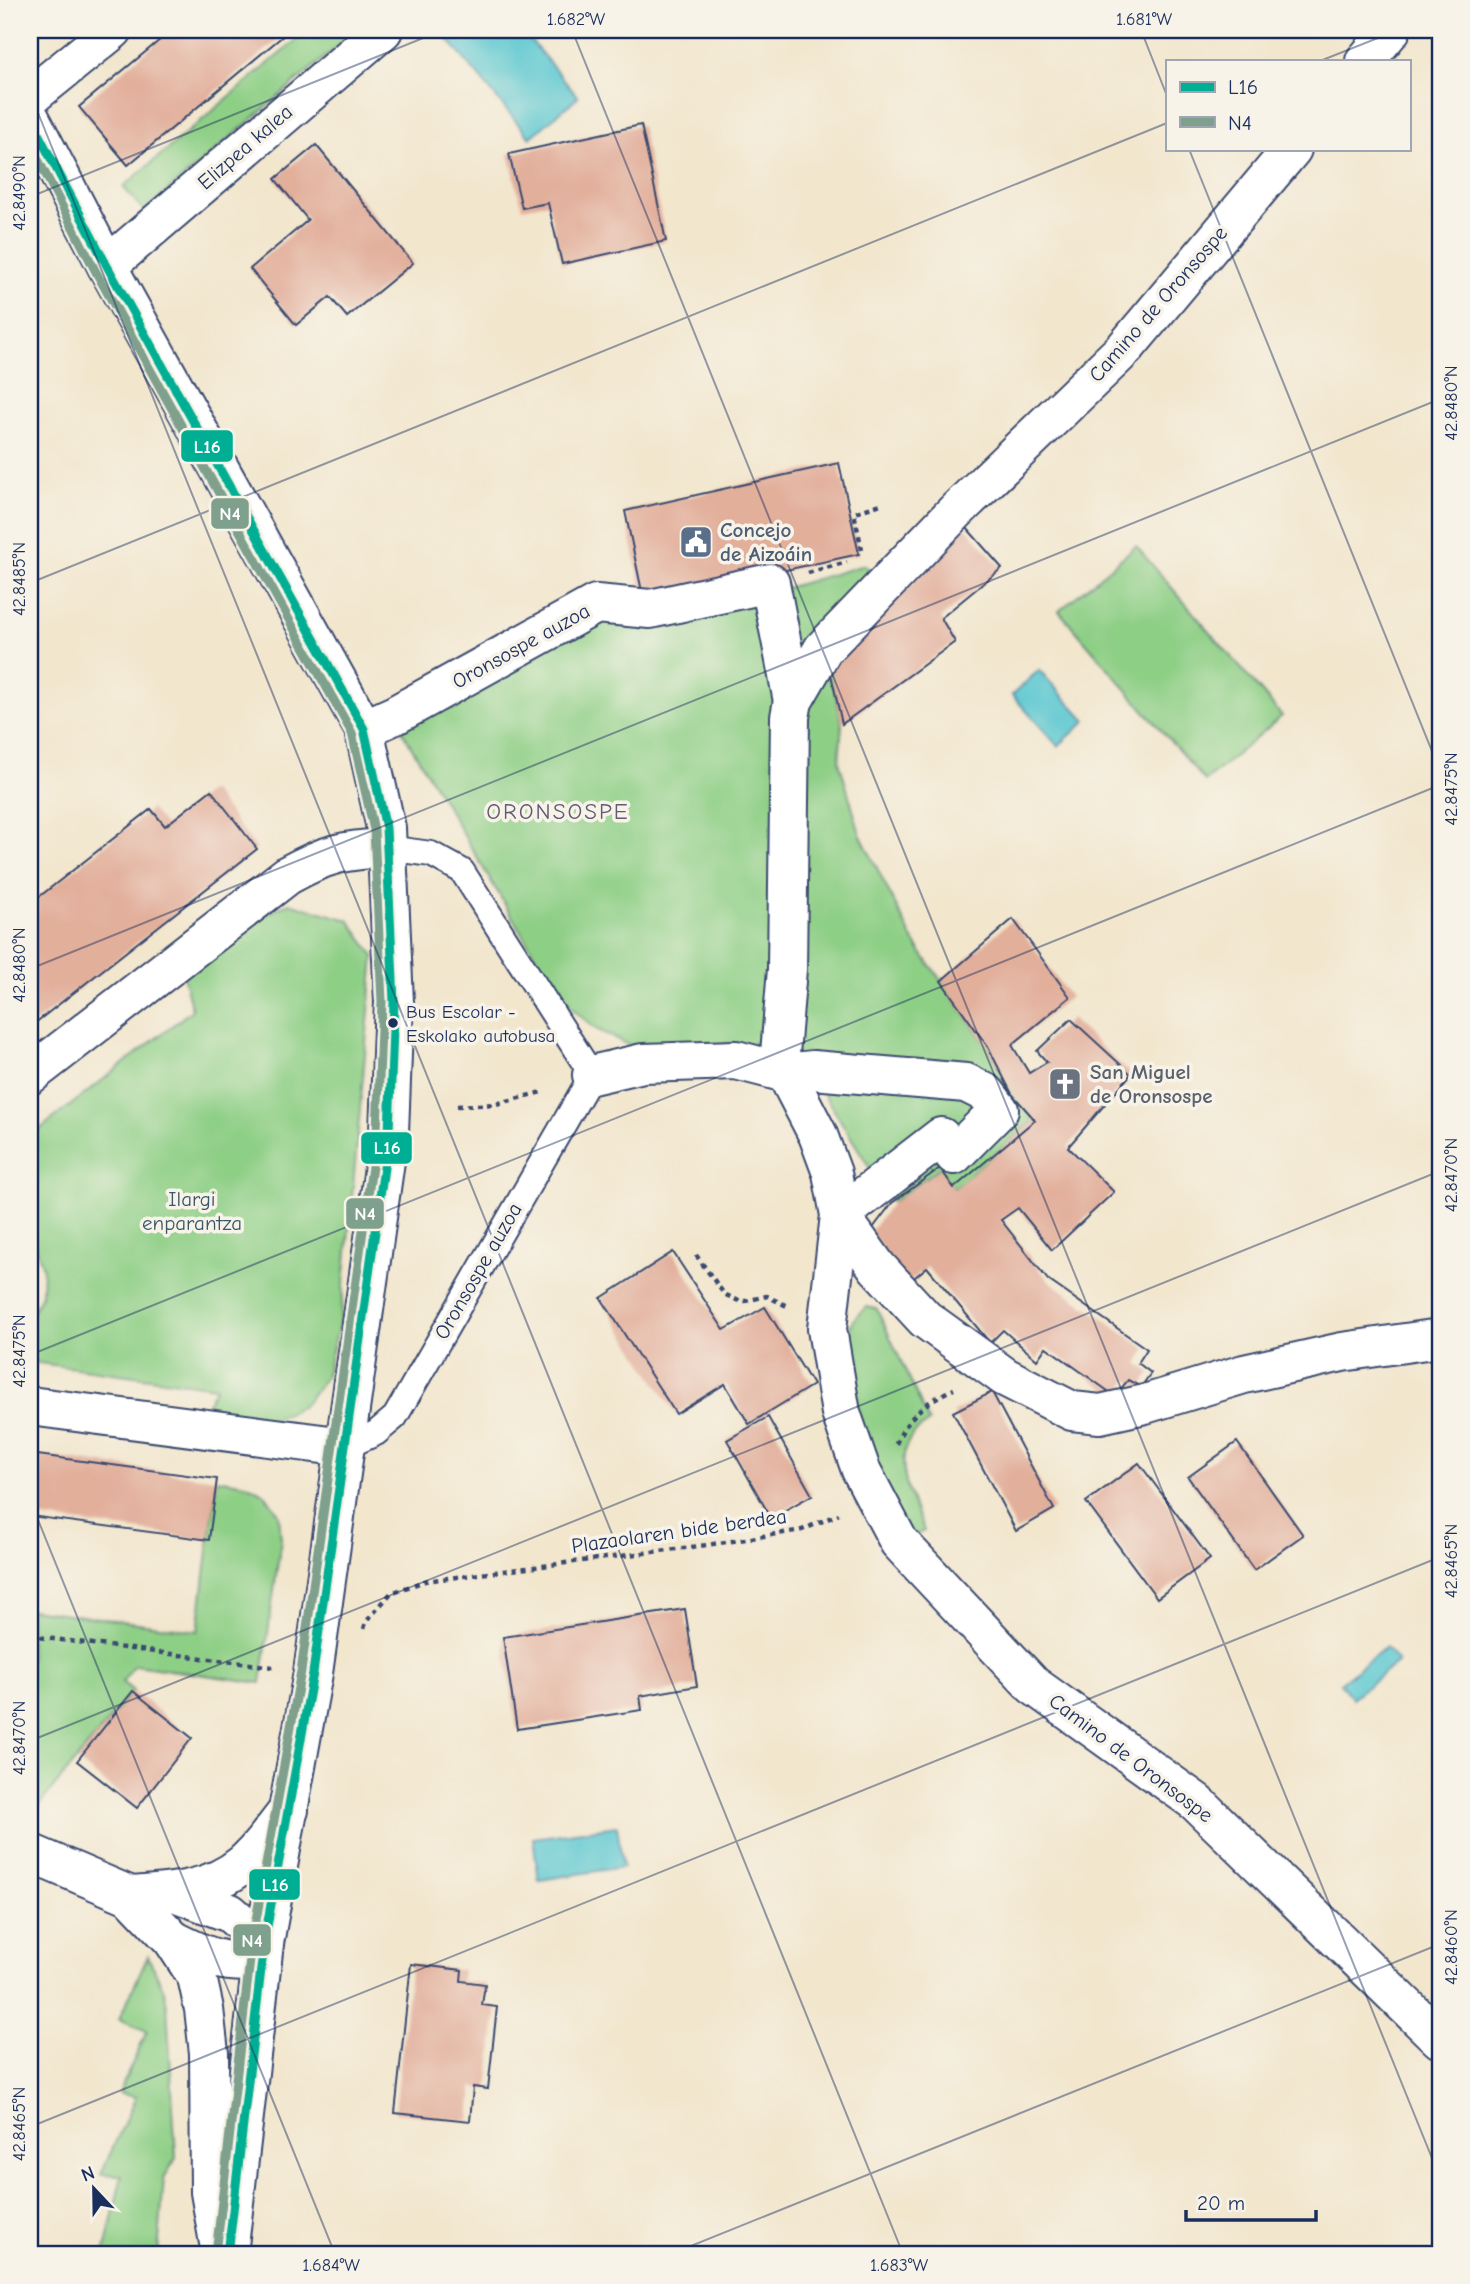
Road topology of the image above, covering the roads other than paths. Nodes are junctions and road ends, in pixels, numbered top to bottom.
1 (113, 30) edge
2 (383, 30) edge
3 (1391, 30) edge
4 (1365, 60) edge
5 (30, 97) edge
6 (30, 118) edge
7 (1291, 150) edge
8 (107, 266) junction
9 (793, 701) junction
10 (364, 729) junction
11 (387, 848) junction
12 (786, 1073) junction
13 (592, 1074) junction
14 (30, 1075) edge
15 (840, 1215) junction
16 (1440, 1338) edge
17 (30, 1406) edge
18 (345, 1447) junction
19 (289, 1810) junction
20 (30, 1853) edge
21 (177, 1893) junction
22 (131, 1896) junction
23 (173, 1940) junction
24 (263, 1952) junction
25 (1440, 2039) edge
26 (221, 2254) edge
27 (228, 2254) edge

1 - 5 street
2 - 8 street, Elizpea kalea
3 - 4 street
6 - 8 street
7 - 9 street, Camino de Oronsospe
8 - 10 street
9 - 10 street, Oronsospe auzoa
9 - 12 street
10 - 11 street
11 - 13 lane
11 - 14 street
11 - 18 street
12 - 13 street
12 - 15 street
12 - 15 street
13 - 18 lane, Oronsospe auzoa
15 - 16 street
15 - 25 street, Camino de Oronsospe
17 - 18 street
18 - 19 street
19 - 21 street
19 - 24 street
20 - 22 street
21 - 22 street
21 - 24 street
22 - 23 street
23 - 24 street
23 - 26 street
24 - 27 street

